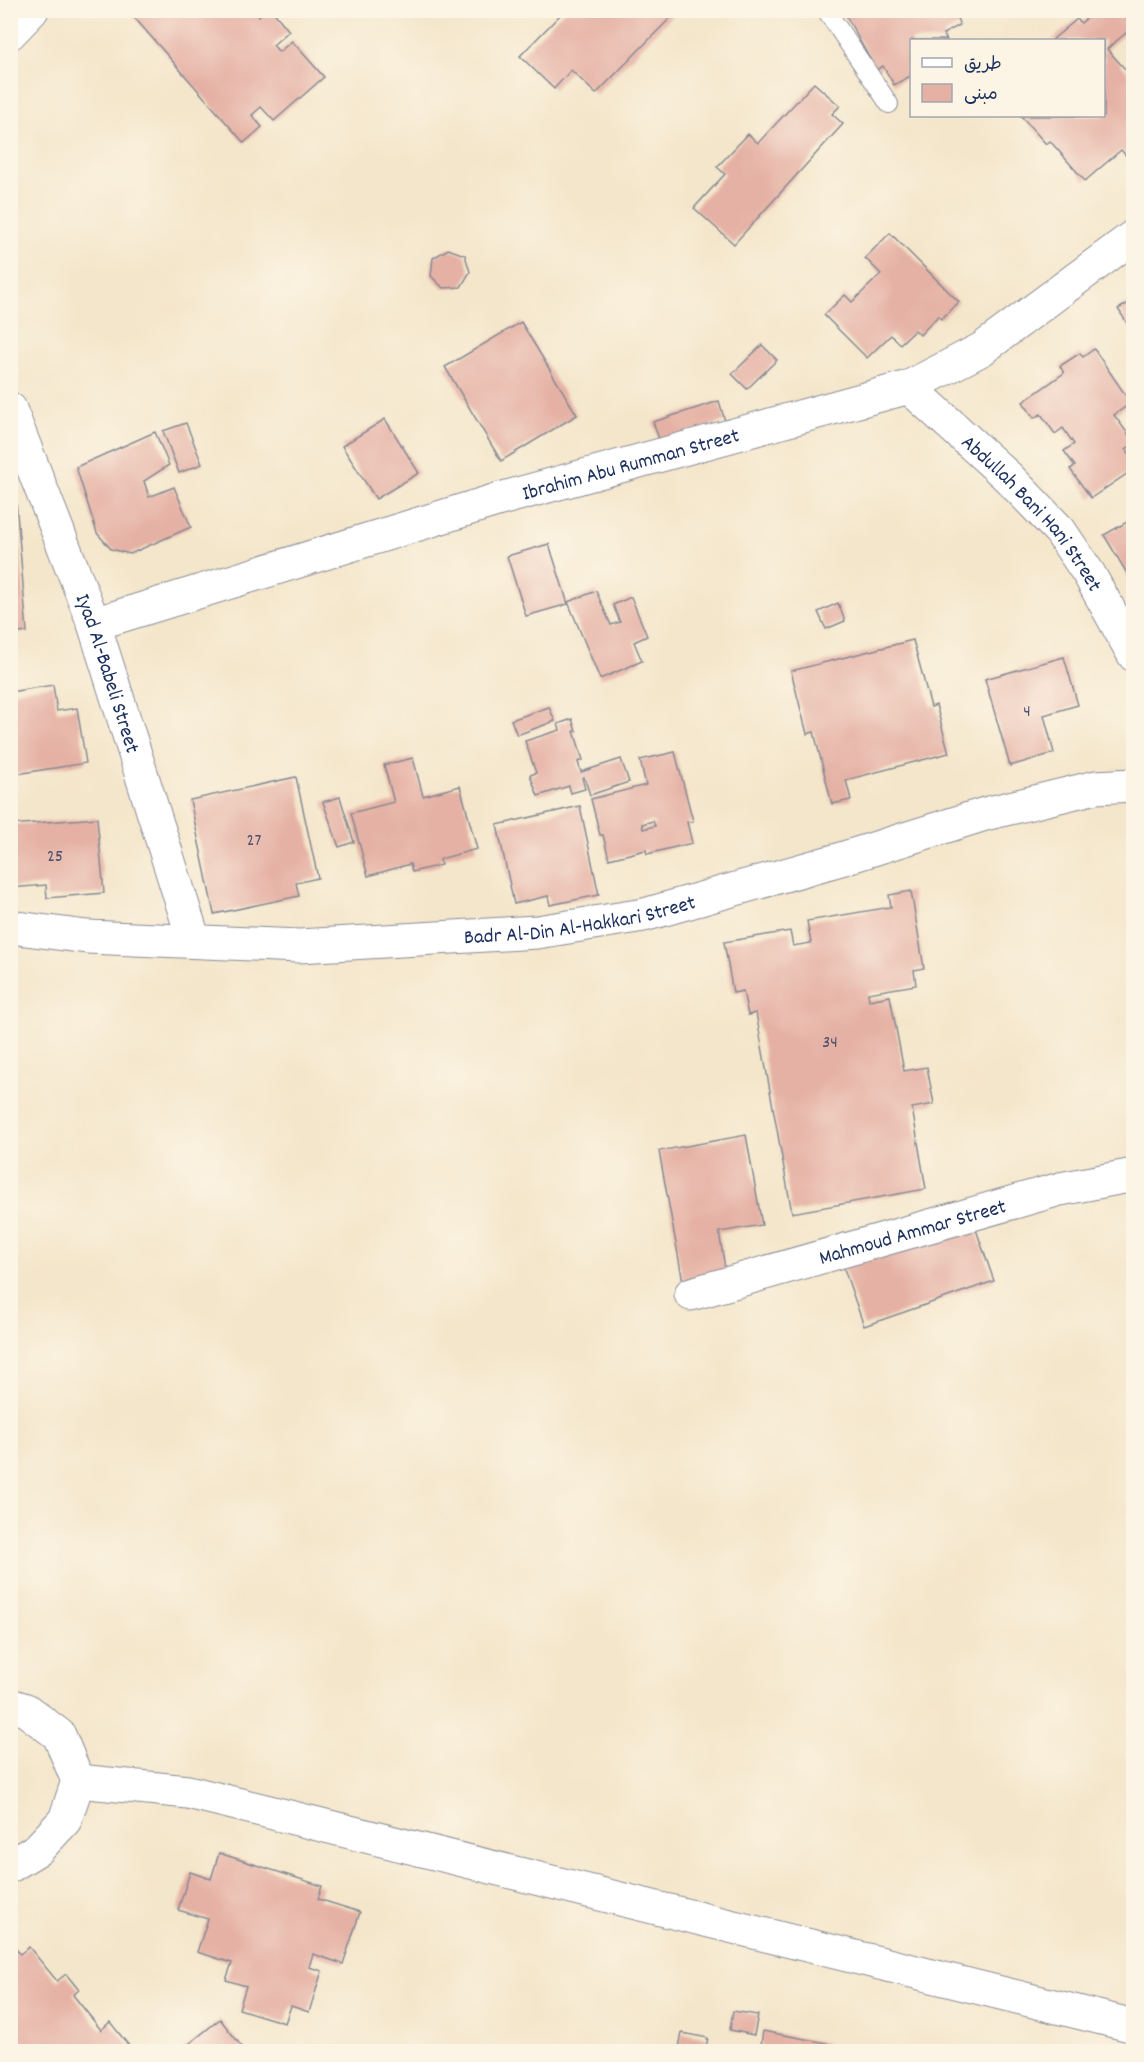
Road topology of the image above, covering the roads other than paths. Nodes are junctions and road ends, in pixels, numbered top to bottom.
1 (32, 10) edge
2 (826, 10) edge
3 (10, 33) edge
4 (889, 104) dead end
5 (1134, 236) edge
6 (909, 387) junction
7 (10, 408) edge
8 (94, 624) junction
9 (1134, 655) edge
10 (1134, 785) edge
11 (10, 927) edge
12 (194, 941) junction
13 (1134, 1175) edge
14 (691, 1293) dead end
15 (10, 1705) edge
16 (78, 1781) junction
17 (10, 1866) edge
18 (1134, 2026) edge

1 - 3 street
2 - 4 lane
5 - 6 street, Ibrahim Abu Rumman Street
6 - 8 street, Ibrahim Abu Rumman Street
6 - 9 street, Abdullah Bani Hani Street
7 - 8 street, Iyad Al-Babeli Street
8 - 12 street, Iyad Al-Babeli Street
10 - 12 street, Badr Al-Din Al-Hakkari Street
11 - 12 street, Badr Al-Din Al-Hakkari Street
13 - 14 street, Mahmoud Ammar Street
15 - 16 street
16 - 17 street
16 - 18 street

